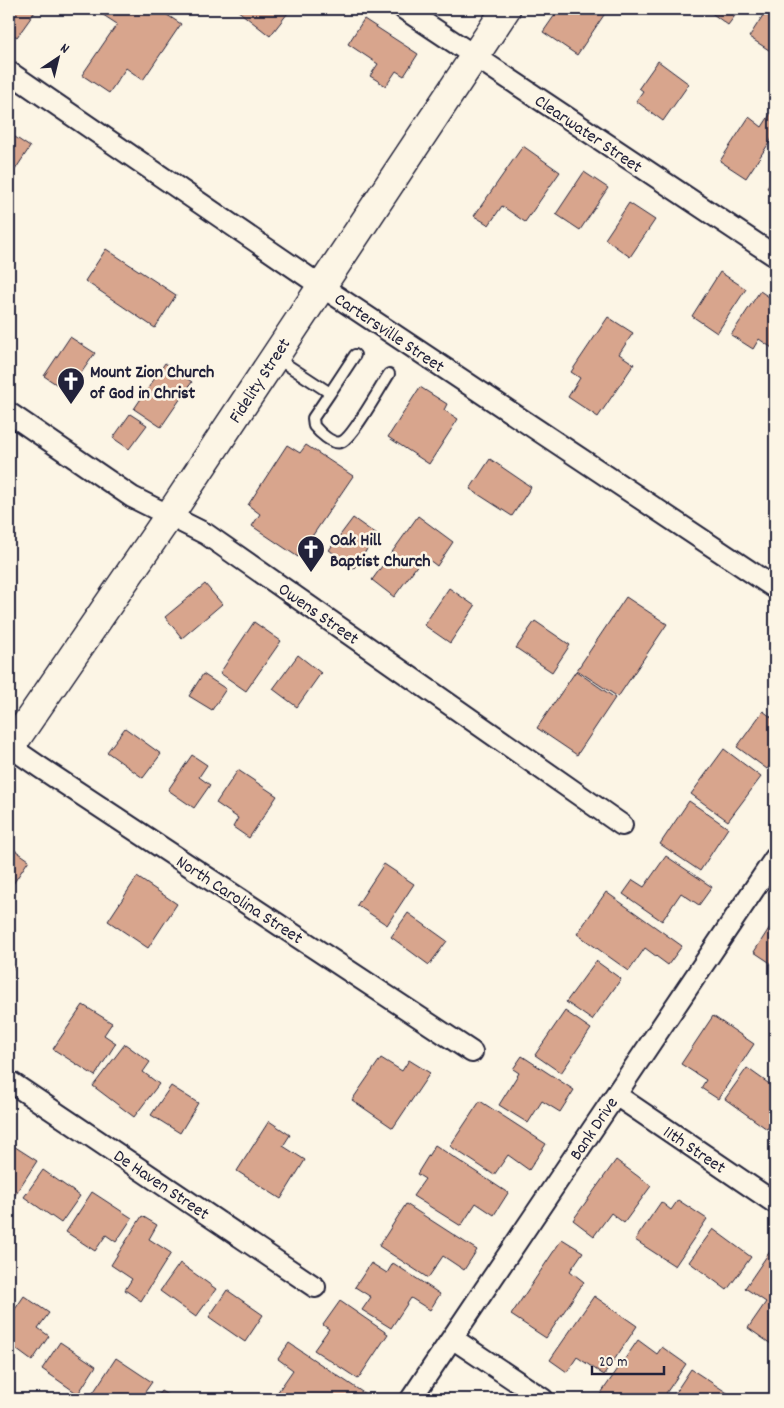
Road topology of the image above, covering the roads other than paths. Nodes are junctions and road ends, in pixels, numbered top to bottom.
1 (404, 9) edge
2 (506, 9) edge
3 (475, 57) junction
4 (9, 72) edge
5 (775, 256) edge
6 (321, 286) junction
7 (355, 355) dead end
8 (274, 357) junction
9 (389, 374) dead end
10 (330, 393) junction
11 (9, 414) edge
12 (169, 516) junction
13 (775, 588) edge
14 (9, 747) edge
15 (622, 825) dead end
16 (775, 858) edge
17 (472, 1052) dead end
18 (9, 1081) edge
19 (616, 1095) junction
20 (775, 1203) edge
21 (315, 1287) dead end
22 (452, 1338) junction
23 (411, 1399) edge
24 (542, 1399) edge

1 - 3 street, Clearwater Street
2 - 3 main road, Fidelity Street
3 - 5 street, Clearwater Street
3 - 6 main road, Fidelity Street
4 - 6 street, Cartersville Street
6 - 8 main road, Fidelity Street
6 - 13 street, Cartersville Street
7 - 10 lane
8 - 10 lane
8 - 12 main road, Fidelity Street
9 - 10 lane
11 - 12 street, Owens Street
12 - 14 main road, Fidelity Street
12 - 15 street, Owens Street
14 - 17 street, North Carolina Street
16 - 19 street, Bank Drive
18 - 21 street, De Haven Street
19 - 20 street, 11th Street
19 - 22 street, Bank Drive
22 - 23 street, Bank Drive
22 - 24 street

